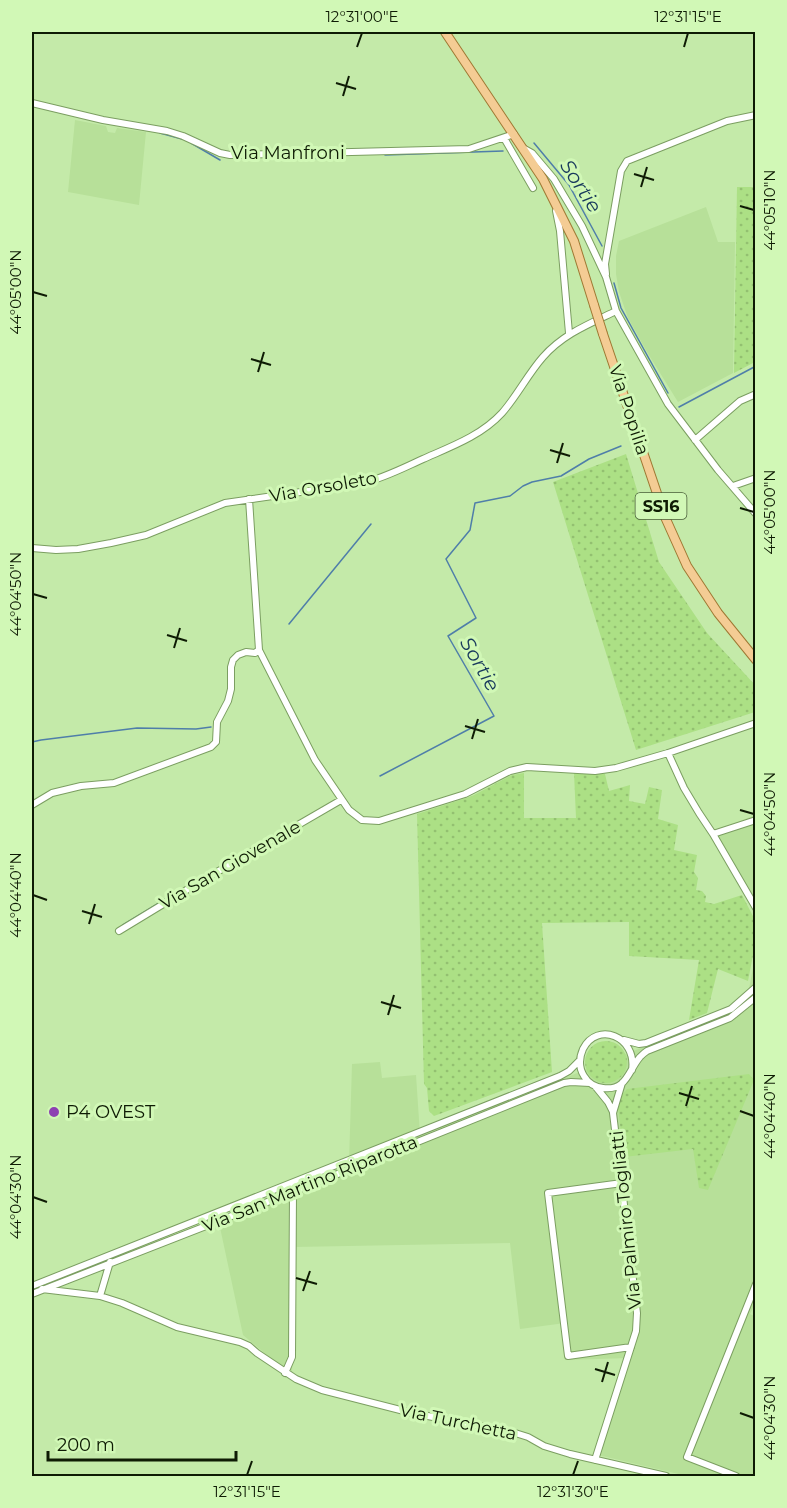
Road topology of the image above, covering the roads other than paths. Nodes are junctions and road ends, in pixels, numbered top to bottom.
1 (445, 32) edge
2 (32, 103) edge
3 (756, 115) edge
4 (514, 134) junction
5 (504, 138) junction
6 (523, 148) junction
7 (533, 188) dead end
8 (552, 195) junction
9 (606, 277) junction
10 (616, 311) junction
11 (569, 333) junction
12 (756, 394) edge
13 (695, 441) junction
14 (756, 478) edge
15 (733, 486) junction
16 (249, 499) junction
17 (756, 514) edge
18 (32, 548) edge
19 (259, 650) junction
20 (756, 660) edge
21 (756, 723) edge
22 (668, 753) junction
23 (341, 800) junction
24 (32, 805) edge
25 (756, 820) edge
26 (713, 834) junction
27 (753, 898) edge
28 (756, 908) edge
29 (119, 931) dead end
30 (756, 987) edge
31 (756, 997) edge
32 (622, 1040) junction
33 (580, 1060) junction
34 (632, 1070) junction
35 (622, 1083) junction
36 (592, 1084) junction
37 (613, 1113) junction
38 (622, 1183) junction
39 (293, 1192) junction
40 (110, 1262) junction
41 (756, 1284) edge
42 (32, 1286) edge
43 (42, 1289) junction
44 (32, 1294) edge
45 (100, 1296) junction
46 (631, 1347) junction
47 (285, 1373) junction
48 (595, 1460) junction
49 (666, 1476) edge
50 (736, 1476) edge

1 - 4 main road, Via Popilia / SS16
2 - 5 street, Via Manfroni
3 - 9 street
4 - 5 street, Via Manfroni
4 - 6 main road, Via Popilia / SS16
5 - 7 street
6 - 8 main road, Via Popilia / SS16
6 - 9 street, Via Popilia
8 - 11 street
8 - 20 main road, Via Popilia / SS16, bridge
9 - 10 street, Via Popilia
10 - 11 street, Via Orsoleto
10 - 13 street, Via Popilia
11 - 16 street, Via Orsoleto
12 - 13 street
13 - 15 street, Via Popilia
14 - 15 street
15 - 17 street, Via Popilia
16 - 18 street, Via Orsoleto
16 - 19 street
19 - 23 street
19 - 24 street
21 - 22 street
22 - 23 street
22 - 26 street
23 - 29 street, Via San Giovenale
25 - 26 street
26 - 27 street
27 - 28 street
30 - 32 street
31 - 34 street
32 - 33 street
32 - 34 street
33 - 36 street
33 - 42 street, Via San Martino Riparotta
34 - 35 street
35 - 36 street
35 - 37 street, Via Palmiro Togliatti
36 - 37 street
36 - 39 street, Via San Martino Riparotta
37 - 38 street, Via Palmiro Togliatti
38 - 46 street, Via Palmiro Togliatti
38 - 46 street
39 - 40 street, Via San Martino Riparotta
39 - 47 street
40 - 43 street, Via San Martino Riparotta
40 - 45 street
41 - 50 street
43 - 44 street, Via San Martino Riparotta
43 - 45 street, Via Turchetta
45 - 47 street, Via Turchetta
46 - 48 street, Via Palmiro Togliatti
47 - 48 street, Via Turchetta
48 - 49 street, Via Turchetta

